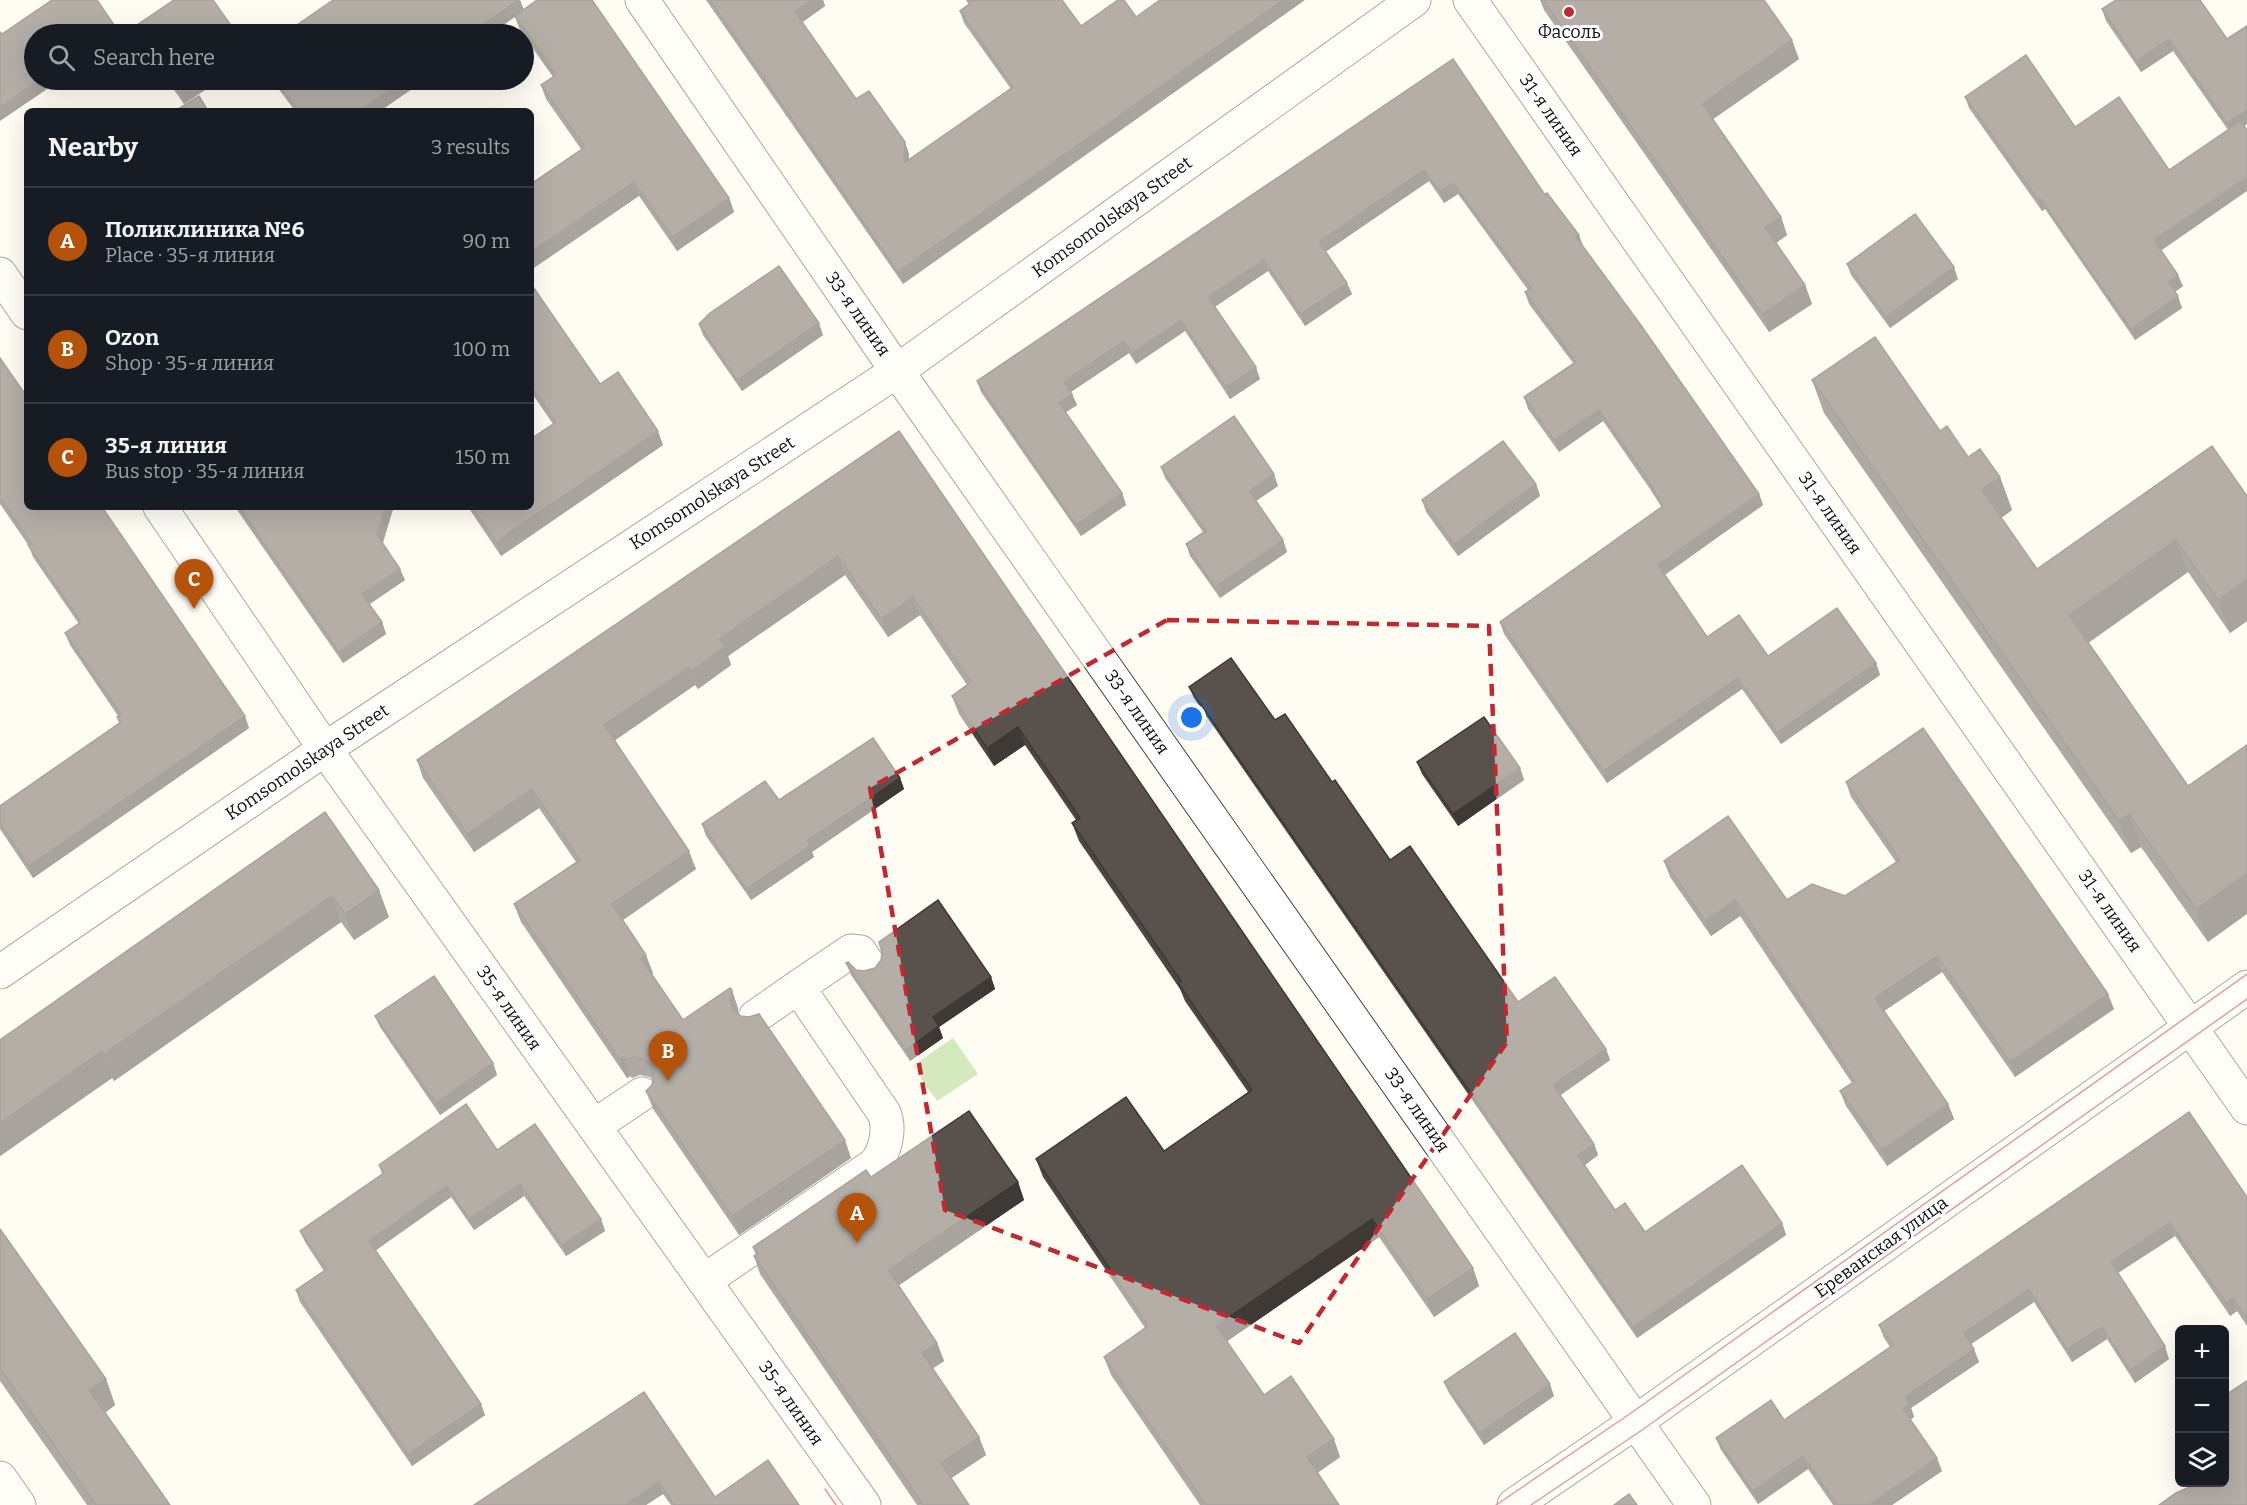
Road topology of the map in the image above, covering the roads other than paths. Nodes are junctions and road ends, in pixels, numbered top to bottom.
1 (642, 0) edge
2 (1414, 0) edge
3 (1470, 0) edge
4 (0, 274) edge
5 (24, 310) edge
6 (897, 371) junction
7 (162, 510) edge
8 (325, 749) junction
9 (868, 964) dead end
10 (0, 972) edge
11 (798, 987) junction
12 (2247, 987) edge
13 (755, 1017) edge
14 (2190, 1026) junction
15 (642, 1094) dead end
16 (2247, 1108) edge
17 (594, 1126) junction
18 (704, 1281) junction
19 (1636, 1421) junction
20 (0, 1478) edge
21 (19, 1505) edge
22 (864, 1505) edge
23 (1514, 1505) edge
24 (1694, 1505) edge

1 - 6 street, 33-я линия
2 - 6 street, Komsomolskaya Street
3 - 14 street, 31-я линия
4 - 5 street
6 - 8 street, Komsomolskaya Street
6 - 19 street, 33-я линия
7 - 8 street, 35-я линия
8 - 10 street, Komsomolskaya Street
8 - 17 street, 35-я линия
9 - 11 street
11 - 13 street
11 - 18 street
12 - 14 street, Ереванская улица
14 - 16 street, 31-я линия
14 - 19 street, Ереванская улица
15 - 17 street
17 - 18 street, 35-я линия
18 - 22 street, 35-я линия
19 - 23 street, Ереванская улица
19 - 24 street, 33-я линия
20 - 21 street

